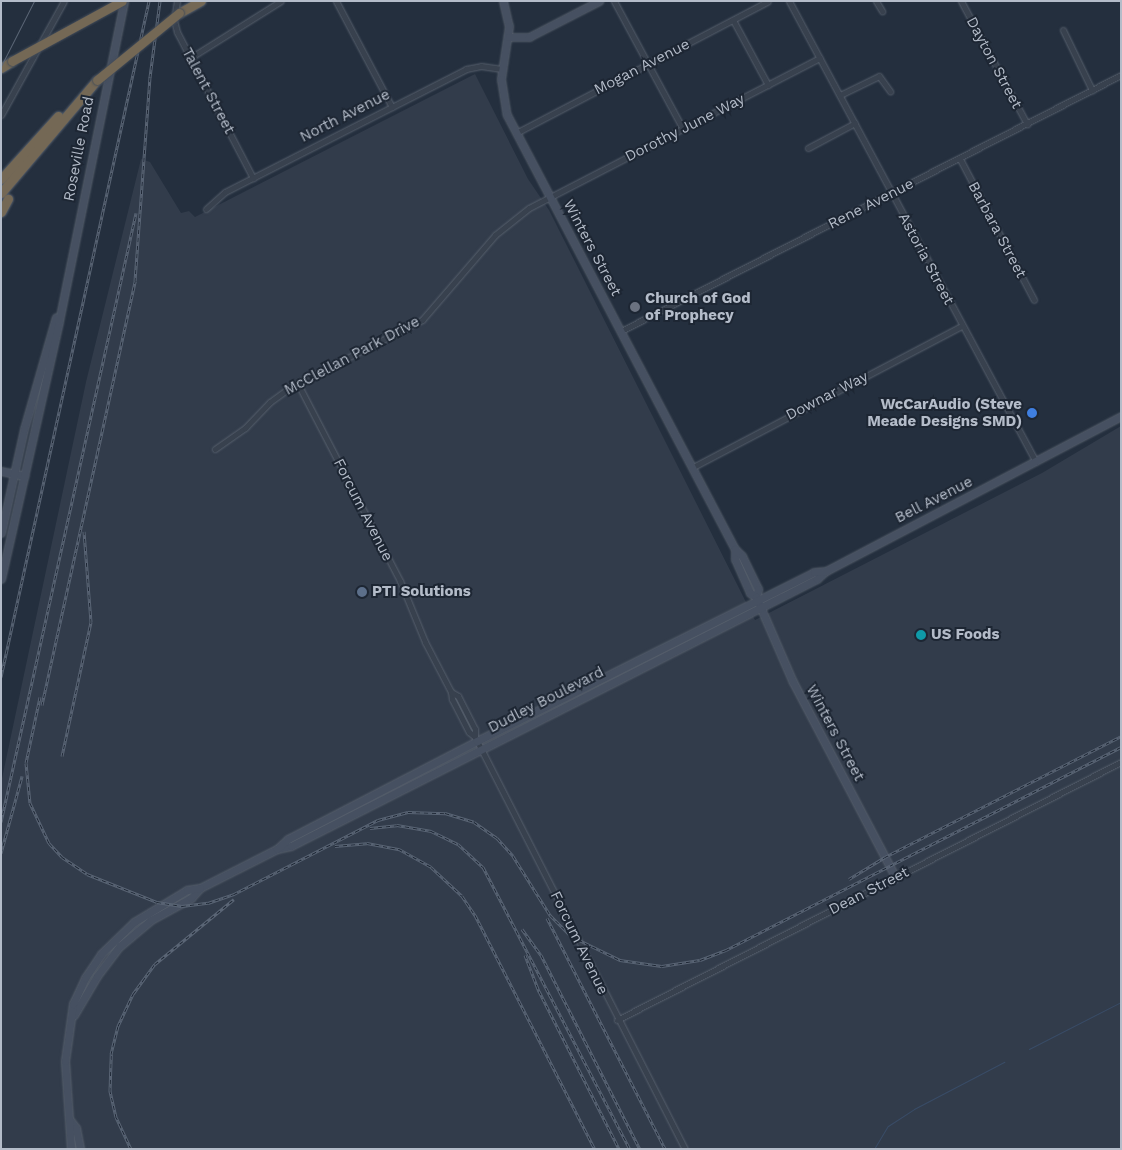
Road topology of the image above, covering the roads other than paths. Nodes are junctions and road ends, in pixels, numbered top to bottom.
1 (64, 1) edge
2 (123, 1) edge
3 (177, 1) edge
4 (195, 1) edge
5 (201, 1) edge
6 (281, 1) edge
7 (336, 1) edge
8 (503, 1) edge
9 (599, 1) edge
10 (614, 1) edge
11 (768, 1) edge
12 (789, 1) edge
13 (876, 1) edge
14 (962, 1) edge
15 (882, 12) dead end
16 (179, 13) junction
17 (733, 20) junction
18 (1063, 30) dead end
19 (509, 37) junction
20 (190, 58) junction
21 (820, 58) junction
22 (647, 64) junction
23 (1, 68) edge
24 (502, 69) junction
25 (1121, 75) edge
26 (97, 80) junction
27 (768, 85) junction
28 (1092, 90) junction
29 (890, 91) dead end
30 (840, 95) junction
31 (392, 107) junction
32 (1, 115) edge
33 (855, 124) junction
34 (1027, 124) junction
35 (683, 129) junction
36 (516, 133) junction
37 (808, 148) dead end
38 (960, 159) junction
39 (253, 178) junction
40 (1, 179) edge
41 (892, 193) junction
42 (5, 196) edge
43 (550, 198) junction
44 (206, 209) dead end
45 (1, 212) edge
46 (1034, 300) dead end
47 (61, 303) junction
48 (962, 326) junction
49 (621, 331) junction
50 (298, 384) junction
51 (1121, 416) edge
52 (215, 449) dead end
53 (1036, 463) junction
54 (693, 466) junction
55 (1, 471) edge
56 (14, 474) junction
57 (24, 476) junction
58 (1, 532) edge
59 (826, 571) junction
60 (1, 578) edge
61 (756, 599) junction
62 (760, 608) junction
63 (476, 739) junction
64 (481, 749) junction
65 (1121, 762) edge
66 (277, 849) junction
67 (896, 878) junction
68 (617, 1020) junction
69 (70, 1120) junction
70 (70, 1149) edge
71 (80, 1149) edge
72 (685, 1149) edge

1 - 32 street
2 - 23 highway, bridge
2 - 47 main road, Roseville Road
3 - 20 street, Talent Street
4 - 16 highway
5 - 16 highway
6 - 20 street
7 - 31 street
8 - 19 main road, Winters Street
9 - 19 main road
10 - 22 street
11 - 17 street, Mogan Avenue
12 - 21 street, Astoria Street
13 - 15 street
14 - 34 street, Dayton Street
16 - 26 highway, bridge
17 - 22 street, Mogan Avenue
17 - 27 street
18 - 28 street
19 - 24 main road, Winters Street
20 - 39 street, Talent Street
21 - 27 street, Dorothy June Way
21 - 30 street, Astoria Street
22 - 35 street
22 - 36 street, Mogan Avenue
24 - 31 street, North Avenue
24 - 36 main road, Winters Street
25 - 28 street, Rene Avenue
26 - 40 highway
26 - 42 highway
27 - 35 street, Dorothy June Way
28 - 34 street, Rene Avenue
29 - 30 street
30 - 33 street, Astoria Street
31 - 39 street, North Avenue
33 - 37 street
33 - 41 street, Astoria Street
34 - 38 street, Rene Avenue
35 - 43 street, Dorothy June Way
36 - 43 main road, Winters Street
38 - 41 street, Rene Avenue
38 - 46 street, Barbara Street
39 - 44 street, North Avenue
41 - 48 street, Astoria Street
41 - 49 street, Rene Avenue
42 - 45 highway
43 - 49 main road, Winters Street
43 - 50 street, McClellan Park Drive
47 - 56 main road, Roseville Road
47 - 57 main road, Roseville Road
48 - 53 street, Astoria Street
48 - 54 street, Downar Way
49 - 54 main road, Winters Street
50 - 52 street, McClellan Park Drive
50 - 63 street, Forcum Avenue
51 - 53 main road, Bell Avenue
53 - 59 main road, Bell Avenue
54 - 61 main road, Winters Street
55 - 56 main road
56 - 57 main road
56 - 58 main road, Roseville Road
57 - 60 main road, Roseville Road
59 - 61 main road, Bell Avenue
59 - 62 main road, Dudley Boulevard
61 - 62 main road, Winters Street
61 - 63 main road, Dudley Boulevard
62 - 64 main road, Dudley Boulevard
62 - 67 main road, Winters Street
63 - 64 street, Forcum Avenue
63 - 66 main road, Dudley Boulevard
64 - 66 main road, Dudley Boulevard
64 - 68 street, Forcum Avenue
65 - 67 street, Dean Street
66 - 69 main road, Dudley Boulevard
67 - 68 street, Dean Street
68 - 72 street, Forcum Avenue
69 - 70 main road, Dudley Boulevard
69 - 71 main road, Dudley Boulevard

